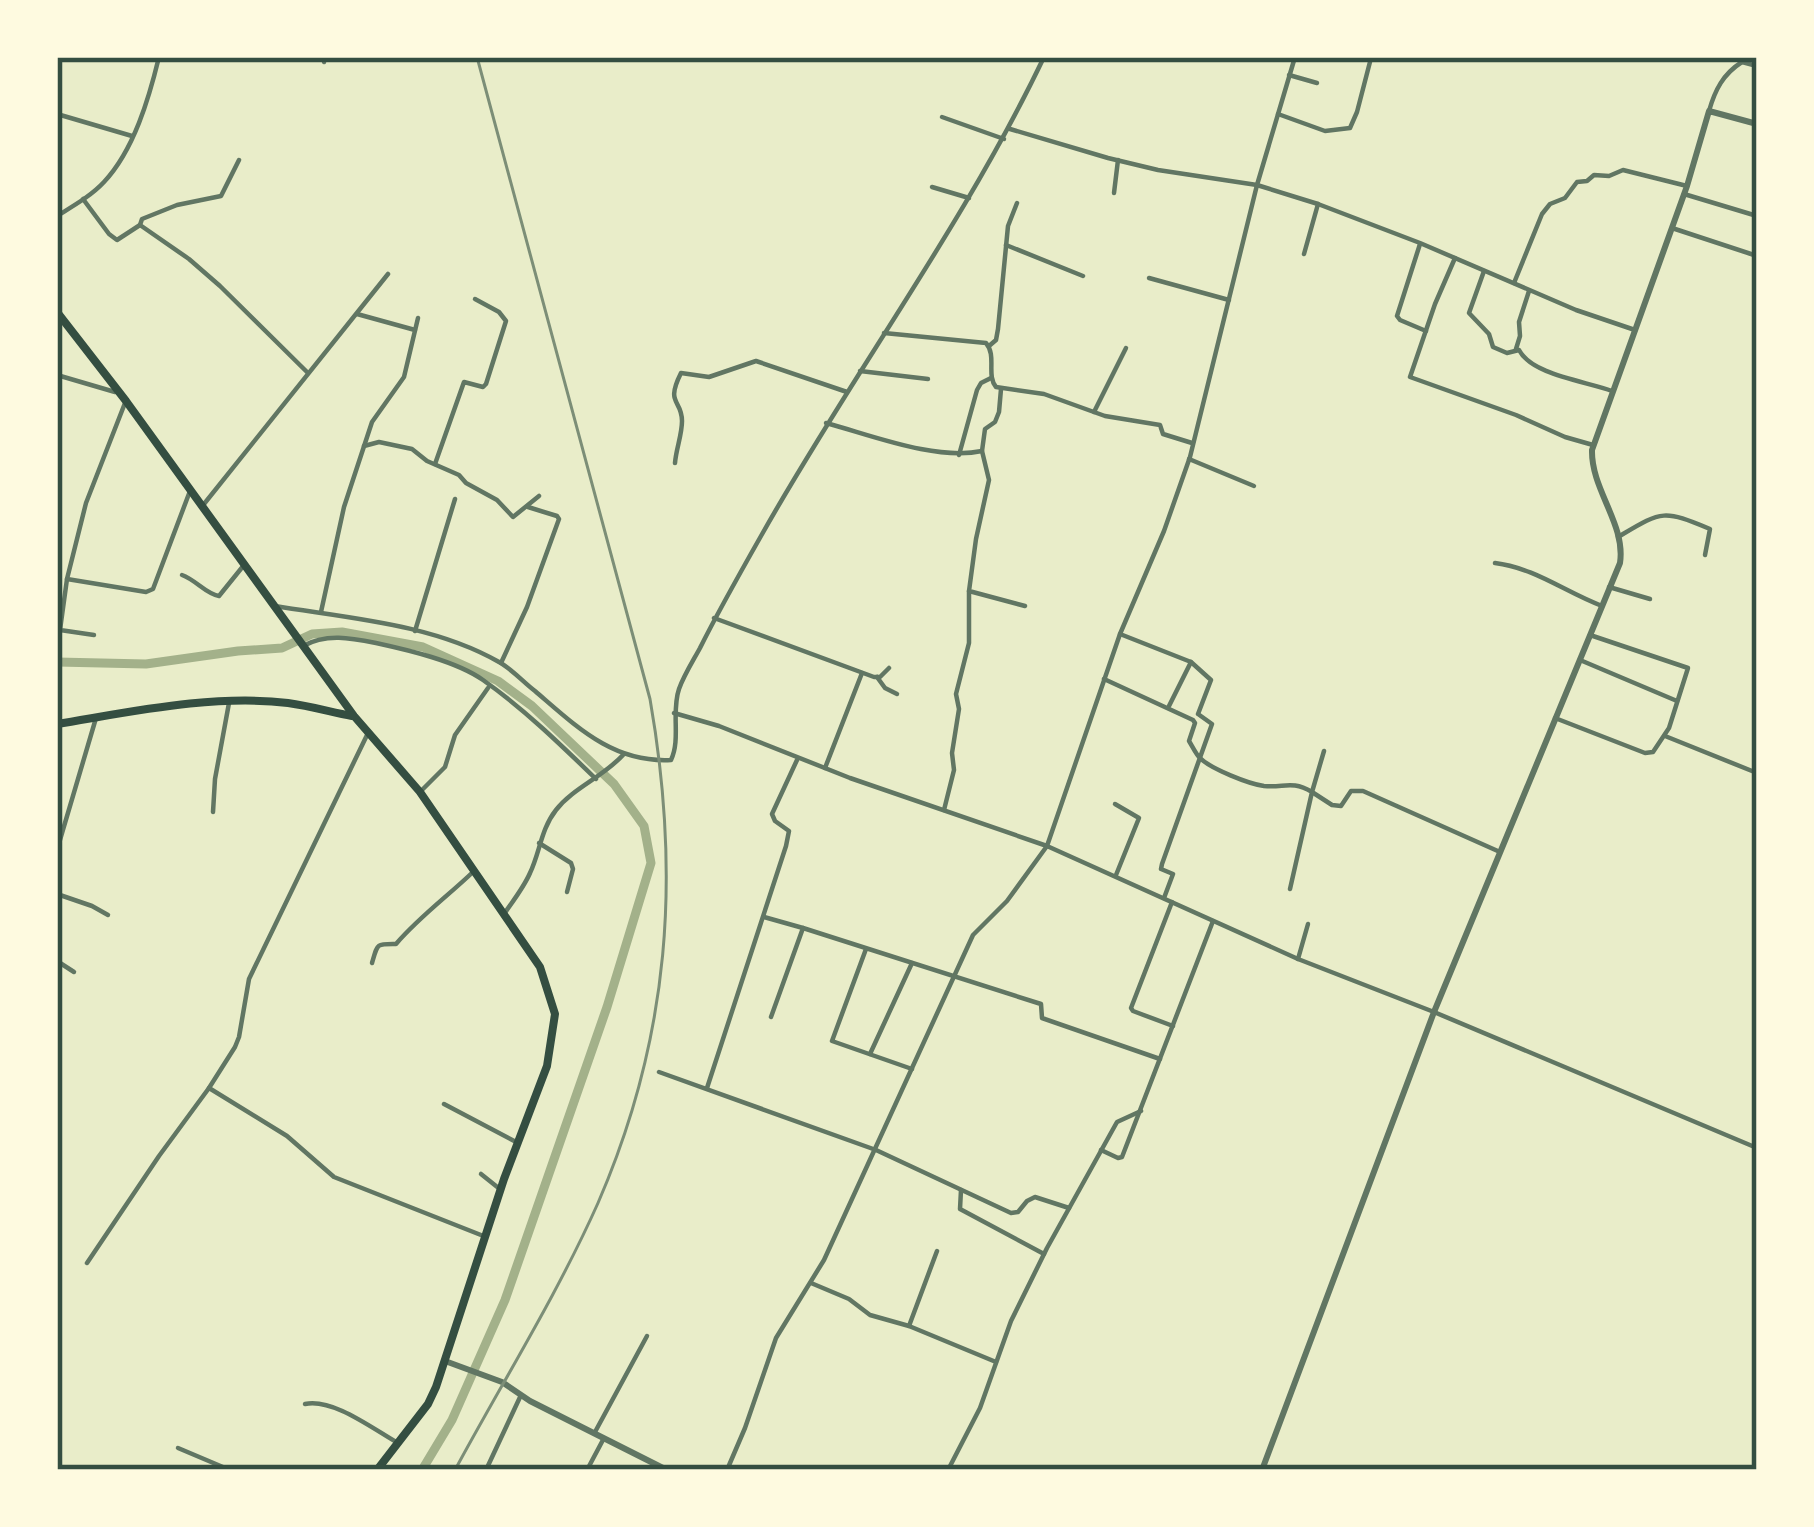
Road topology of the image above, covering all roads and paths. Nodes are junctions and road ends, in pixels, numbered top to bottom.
1 (159, 57) edge
2 (1045, 57) edge
3 (1295, 57) edge
4 (1371, 58) edge
5 (1757, 66) edge
6 (1289, 75) junction
7 (1317, 83) dead end
8 (1709, 111) junction
9 (57, 114) edge
10 (1278, 114) junction
11 (943, 117) dead end
12 (1757, 124) edge
13 (1010, 130) junction
14 (132, 136) junction
15 (1004, 139) junction
16 (239, 160) dead end
17 (1118, 160) junction
18 (1257, 184) junction
19 (932, 187) dead end
20 (1686, 190) junction
21 (1114, 193) dead end
22 (969, 198) junction
23 (83, 199) junction
24 (1016, 203) dead end
25 (1318, 204) junction
26 (57, 216) edge
27 (1757, 216) edge
28 (140, 225) junction
29 (1672, 228) junction
30 (1420, 243) junction
31 (1006, 245) junction
32 (1304, 254) dead end
33 (1757, 256) edge
34 (1455, 258) junction
35 (1484, 271) junction
36 (388, 274) dead end
37 (1083, 276) dead end
38 (1149, 278) dead end
39 (1514, 284) junction
40 (1529, 290) junction
41 (475, 299) dead end
42 (1228, 299) junction
43 (57, 313) edge
44 (356, 314) junction
45 (418, 318) dead end
46 (415, 330) junction
47 (1635, 330) junction
48 (1426, 331) junction
49 (884, 333) junction
50 (989, 346) junction
51 (1126, 348) dead end
52 (1516, 349) junction
53 (860, 371) junction
54 (308, 373) junction
55 (57, 375) edge
56 (991, 378) junction
57 (928, 379) dead end
58 (1001, 388) junction
59 (1612, 391) junction
60 (847, 392) junction
61 (122, 397) junction
62 (1094, 412) junction
63 (826, 423) junction
64 (1193, 444) junction
65 (1593, 445) junction
66 (364, 446) junction
67 (982, 451) junction
68 (959, 455) junction
69 (1190, 459) junction
70 (675, 463) dead end
71 (435, 464) junction
72 (1253, 487) dead end
73 (190, 491) junction
74 (539, 496) dead end
75 (455, 499) dead end
76 (202, 507) junction
77 (527, 507) junction
78 (1618, 536) junction
79 (1705, 555) dead end
80 (1496, 563) dead end
81 (244, 565) junction
82 (182, 575) dead end
83 (67, 579) junction
84 (1609, 587) junction
85 (969, 591) junction
86 (1650, 598) dead end
87 (275, 606) junction
88 (1024, 606) dead end
89 (1602, 606) junction
90 (320, 614) junction
91 (715, 618) junction
92 (416, 631) junction
93 (1120, 634) junction
94 (94, 635) dead end
95 (1590, 635) junction
96 (302, 645) junction
97 (1580, 659) junction
98 (1191, 662) junction
99 (501, 663) junction
100 (889, 668) dead end
101 (862, 673) junction
102 (877, 677) junction
103 (1104, 679) junction
104 (490, 686) junction
105 (897, 694) dead end
106 (341, 697) junction
107 (1677, 701) junction
108 (229, 703) junction
109 (1168, 708) junction
110 (326, 711) junction
111 (674, 713) junction
112 (354, 716) junction
113 (96, 718) junction
114 (1556, 718) junction
115 (57, 724) edge
116 (368, 733) junction
117 (1665, 736) junction
118 (1324, 751) dead end
119 (622, 755) junction
120 (798, 758) junction
121 (1201, 760) junction
122 (825, 768) junction
123 (1757, 773) edge
124 (597, 778) junction
125 (420, 792) junction
126 (1312, 792) junction
127 (1115, 804) dead end
128 (944, 810) junction
129 (213, 812) dead end
130 (539, 843) junction
131 (1047, 846) junction
132 (57, 850) edge
133 (1499, 852) junction
134 (475, 872) junction
135 (1116, 875) junction
136 (1290, 889) dead end
137 (567, 892) dead end
138 (57, 895) edge
139 (1168, 900) junction
140 (504, 914) junction
141 (108, 915) dead end
142 (764, 917) junction
143 (1213, 921) junction
144 (1308, 924) dead end
145 (803, 928) junction
146 (866, 949) junction
147 (1298, 959) junction
148 (57, 962) edge
149 (372, 963) dead end
150 (912, 963) junction
151 (74, 972) dead end
152 (954, 976) junction
153 (1434, 1012) junction
154 (771, 1017) dead end
155 (1173, 1026) junction
156 (870, 1054) junction
157 (1160, 1059) junction
158 (912, 1069) junction
159 (659, 1072) dead end
160 (209, 1088) junction
161 (707, 1088) junction
162 (445, 1104) dead end
163 (1141, 1112) junction
164 (518, 1143) junction
165 (1757, 1148) edge
166 (1101, 1149) junction
167 (876, 1150) junction
168 (481, 1174) dead end
169 (961, 1189) junction
170 (501, 1190) junction
171 (1069, 1208) junction
172 (486, 1237) junction
173 (937, 1251) dead end
174 (1044, 1254) junction
175 (87, 1263) dead end
176 (811, 1282) junction
177 (910, 1326) junction
178 (647, 1336) dead end
179 (445, 1361) junction
180 (996, 1362) junction
181 (521, 1395) junction
182 (305, 1404) dead end
183 (595, 1432) junction
184 (604, 1437) junction
185 (398, 1443) junction
186 (178, 1448) dead end
187 (230, 1470) edge
188 (377, 1470) edge
189 (486, 1470) edge
190 (587, 1470) edge
191 (667, 1470) edge
192 (727, 1470) edge
193 (948, 1470) edge
194 (1262, 1470) edge

1 - 14 street
2 - 13 street
3 - 6 street
4 - 10 street
5 - 8 street
6 - 7 street
6 - 10 street
8 - 12 street
8 - 20 street
9 - 14 street
10 - 18 street
11 - 15 street
13 - 15 street
13 - 17 street
14 - 23 street
15 - 22 street
16 - 28 street
17 - 18 street
17 - 21 street
18 - 25 street
18 - 42 street
19 - 22 street
20 - 27 street
20 - 29 street
20 - 39 street
22 - 49 street
23 - 26 street
23 - 28 street
24 - 31 street
25 - 30 street
25 - 32 street
28 - 54 street
29 - 33 street
29 - 47 street
30 - 34 street
30 - 48 street
31 - 37 street
31 - 50 street
34 - 35 street
34 - 48 street
35 - 39 street
35 - 52 street
36 - 44 street
38 - 42 street
39 - 40 street
40 - 47 street
40 - 52 street
41 - 71 street
42 - 64 street
43 - 61 main road
44 - 46 street
44 - 54 street
45 - 46 street
46 - 66 street
47 - 59 street
48 - 65 street
49 - 50 street
49 - 53 street
50 - 56 street
51 - 62 street
52 - 59 street
53 - 57 street
53 - 60 street
54 - 76 street
55 - 61 street
56 - 58 street
56 - 68 street
58 - 62 street
58 - 67 street
59 - 65 street
60 - 63 street
60 - 70 street
61 - 73 main road
61 - 83 street
62 - 64 street
63 - 68 street
63 - 91 street
64 - 69 street
65 - 78 street
66 - 71 street
66 - 90 street
67 - 68 street
67 - 85 street
69 - 72 street
69 - 93 street
71 - 77 street
73 - 76 main road
73 - 83 street
74 - 77 street
75 - 92 street
76 - 81 main road
77 - 99 street
78 - 79 street
78 - 84 street
80 - 89 street
81 - 82 street
81 - 87 main road
83 - 94 street
84 - 86 street
84 - 89 street
85 - 88 street
85 - 128 street
87 - 90 street
87 - 96 main road
89 - 95 street
90 - 92 street
91 - 101 street
91 - 111 street
92 - 99 street
93 - 98 street
93 - 103 street
95 - 97 street
95 - 107 street
96 - 104 street
96 - 106 main road
97 - 107 street
97 - 114 street
98 - 109 street
98 - 121 street
99 - 119 street
100 - 102 street
101 - 102 street
101 - 122 street
102 - 105 street
103 - 109 street
103 - 131 street
104 - 124 street
104 - 125 street
106 - 110 main road
106 - 112 main road
107 - 117 street
108 - 110 main road
108 - 113 main road
108 - 129 street
109 - 121 street
110 - 112 main road
111 - 119 street
111 - 120 street
112 - 116 main road
113 - 115 main road
113 - 132 street
114 - 117 street
114 - 133 street
116 - 125 main road
116 - 160 street
117 - 123 street
118 - 126 street
119 - 124 street
120 - 122 street
120 - 142 street
121 - 126 street
121 - 139 street
122 - 128 street
124 - 130 street
125 - 134 main road
126 - 133 street
126 - 136 street
127 - 135 street
128 - 131 street
130 - 137 street
130 - 140 street
131 - 135 street
131 - 152 street
133 - 153 street
134 - 140 main road
134 - 149 street
135 - 139 street
138 - 141 street
139 - 143 street
139 - 155 street
140 - 164 main road
142 - 145 street
142 - 161 street
143 - 147 street
143 - 155 street
144 - 147 street
145 - 146 street
145 - 154 street
146 - 150 street
146 - 156 street
147 - 153 street
148 - 151 street
150 - 152 street
150 - 156 street
152 - 157 street
152 - 158 street
153 - 165 street
153 - 194 street
155 - 157 street
156 - 158 street
157 - 163 street
158 - 167 street
159 - 161 street
160 - 172 street
160 - 175 street
161 - 167 street
162 - 164 street
163 - 166 street
163 - 166 street
164 - 170 main road
166 - 171 street
167 - 169 street
167 - 176 street
168 - 170 street
169 - 171 street
169 - 174 street
170 - 172 main road
171 - 174 street
172 - 179 main road
173 - 177 street
174 - 180 street
176 - 177 street
176 - 192 street
177 - 180 street
178 - 183 street
179 - 181 street
179 - 185 main road
180 - 193 street
181 - 183 street
181 - 189 street
182 - 185 street
183 - 184 street
184 - 190 street
184 - 191 street
185 - 188 main road
186 - 187 street

